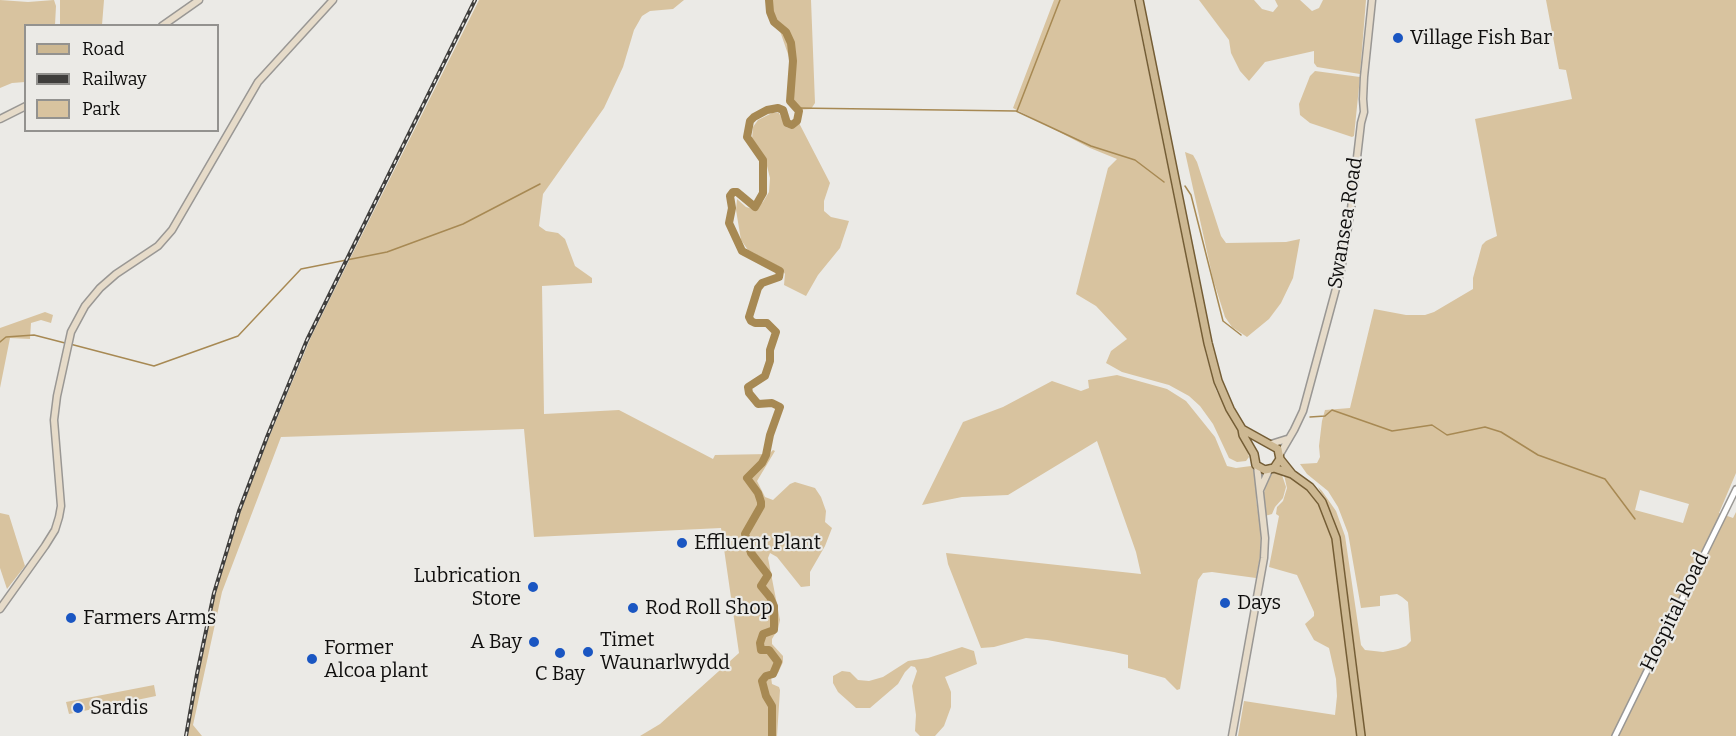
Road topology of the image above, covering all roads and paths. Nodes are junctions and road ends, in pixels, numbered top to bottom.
1 (199, 0) edge
2 (333, 0) edge
3 (1139, 0) edge
4 (1372, 0) edge
5 (165, 24) edge
6 (24, 107) edge
7 (2, 118) edge
8 (1242, 429) junction
9 (1287, 439) junction
10 (1269, 444) junction
11 (1254, 454) junction
12 (1280, 457) junction
13 (1257, 466) junction
14 (1271, 469) junction
15 (1292, 474) junction
16 (1736, 489) edge
17 (1260, 491) junction
18 (0, 609) edge
19 (1232, 736) edge
20 (1362, 736) edge
21 (1615, 736) edge

1 - 5 main road
2 - 18 main road
3 - 8 main road
4 - 9 main road, Swansea Road
6 - 7 main road
8 - 10 main road
8 - 11 main road
9 - 10 main road
9 - 12 main road, Swansea Road
10 - 11 main road
10 - 12 main road
11 - 13 main road
12 - 14 main road
12 - 15 main road
13 - 14 main road
13 - 17 main road
14 - 15 main road
14 - 17 main road
15 - 20 main road
16 - 21 street, Hospital Road
17 - 19 main road

